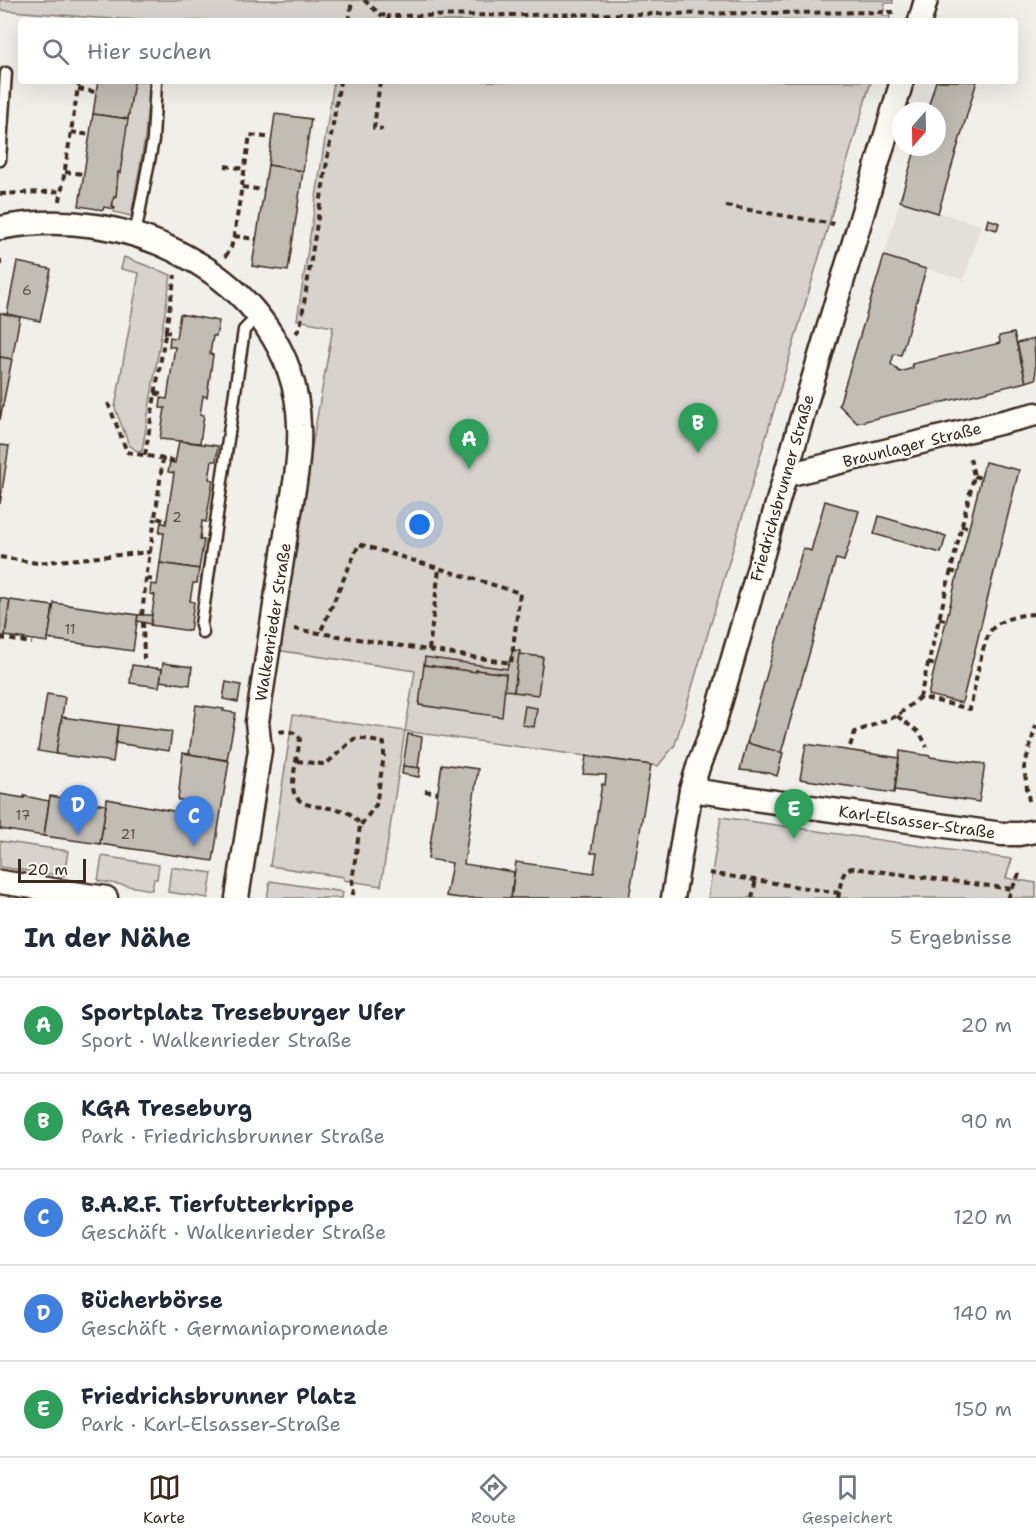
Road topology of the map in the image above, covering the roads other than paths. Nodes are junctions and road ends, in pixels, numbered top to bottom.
1 (926, 0) edge
2 (921, 18) edge
3 (6, 73) dead end
4 (156, 84) edge
5 (901, 84) edge
6 (0, 160) edge
7 (0, 228) edge
8 (135, 235) junction
9 (259, 315) junction
10 (1036, 414) edge
11 (787, 475) junction
12 (202, 633) dead end
13 (691, 790) junction
14 (1036, 831) edge
15 (0, 882) edge
16 (106, 898) edge
17 (237, 898) edge
18 (673, 898) edge

1 - 2 street
3 - 6 lane
4 - 8 lane
5 - 11 street, Friedrichsbrunner Straße
7 - 8 street, Walkenrieder Straße
8 - 9 street, Walkenrieder Straße
9 - 12 lane
9 - 17 street, Walkenrieder Straße
10 - 11 street, Braunlager Straße
11 - 13 street, Friedrichsbrunner Straße
13 - 14 street, Karl-Elsasser-Straße
13 - 18 street, Friedrichsbrunner Straße
15 - 16 street

